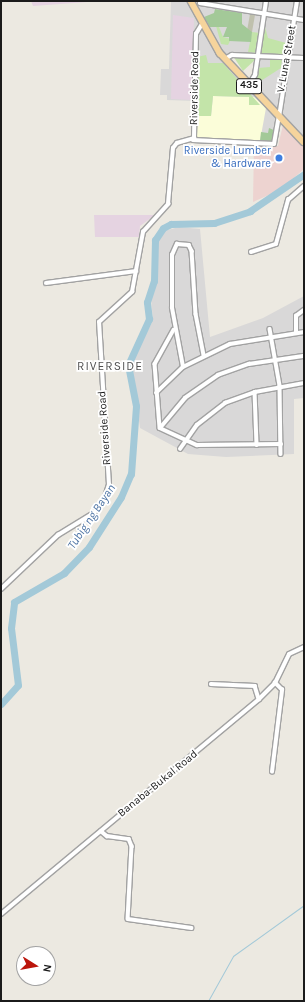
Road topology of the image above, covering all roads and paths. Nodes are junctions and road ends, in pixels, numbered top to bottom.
1 (266, 1) edge
2 (297, 1) edge
3 (200, 2) edge
4 (192, 4) edge
5 (265, 14) junction
6 (294, 18) junction
7 (304, 20) edge
8 (202, 24) junction
9 (258, 56) junction
10 (226, 58) junction
11 (286, 58) junction
12 (304, 58) edge
13 (249, 84) junction
14 (279, 115) junction
15 (304, 138) edge
16 (193, 140) junction
17 (304, 142) edge
18 (304, 186) edge
19 (251, 252) dead end
20 (136, 271) junction
21 (46, 283) dead end
22 (304, 310) edge
23 (270, 329) dead end
24 (174, 330) junction
25 (304, 332) edge
26 (296, 334) junction
27 (273, 336) junction
28 (204, 355) junction
29 (304, 356) edge
30 (277, 359) junction
31 (182, 367) junction
32 (304, 383) edge
33 (280, 386) junction
34 (255, 392) junction
35 (156, 393) junction
36 (160, 428) junction
37 (185, 441) junction
38 (281, 444) junction
39 (257, 445) junction
40 (180, 449) dead end
41 (281, 454) dead end
42 (1, 589) edge
43 (304, 647) edge
44 (274, 683) junction
45 (211, 684) dead end
46 (259, 699) junction
47 (272, 772) dead end
48 (101, 831) junction
49 (1, 914) edge
50 (191, 928) dead end

1 - 5 street
2 - 6 street, V. Luna Street
3 - 4 street
3 - 5 street
4 - 8 main road, 435
5 - 6 street
5 - 9 street
6 - 7 street
6 - 11 street, V. Luna Street
8 - 10 main road, 435
8 - 16 street, Riverside Road
9 - 10 street
9 - 11 street
9 - 13 street
10 - 13 main road, 435
11 - 12 street
11 - 14 street, V. Luna Street
13 - 14 main road, 435
14 - 15 main road, 435
14 - 16 street
14 - 17 main road, 435
16 - 20 street, Riverside Road
18 - 19 street
20 - 21 street
20 - 42 street, Riverside Road
22 - 26 street
23 - 27 street
24 - 28 street
24 - 31 street
24 - 35 street
25 - 26 street
26 - 27 street
27 - 28 street
27 - 30 street
28 - 31 street
29 - 30 street
30 - 33 street
30 - 36 street
31 - 35 street
32 - 33 street
33 - 34 street
33 - 38 street
34 - 37 street
34 - 39 street
35 - 36 street
36 - 37 street
37 - 39 street
37 - 40 street
38 - 39 street
38 - 41 street
43 - 44 street, Banaba-Bukal Road
44 - 46 street, Banaba-Bukal Road
44 - 47 street
45 - 46 street
46 - 48 street, Banaba-Bukal Road
48 - 49 street, Banaba-Bukal Road
48 - 50 street

